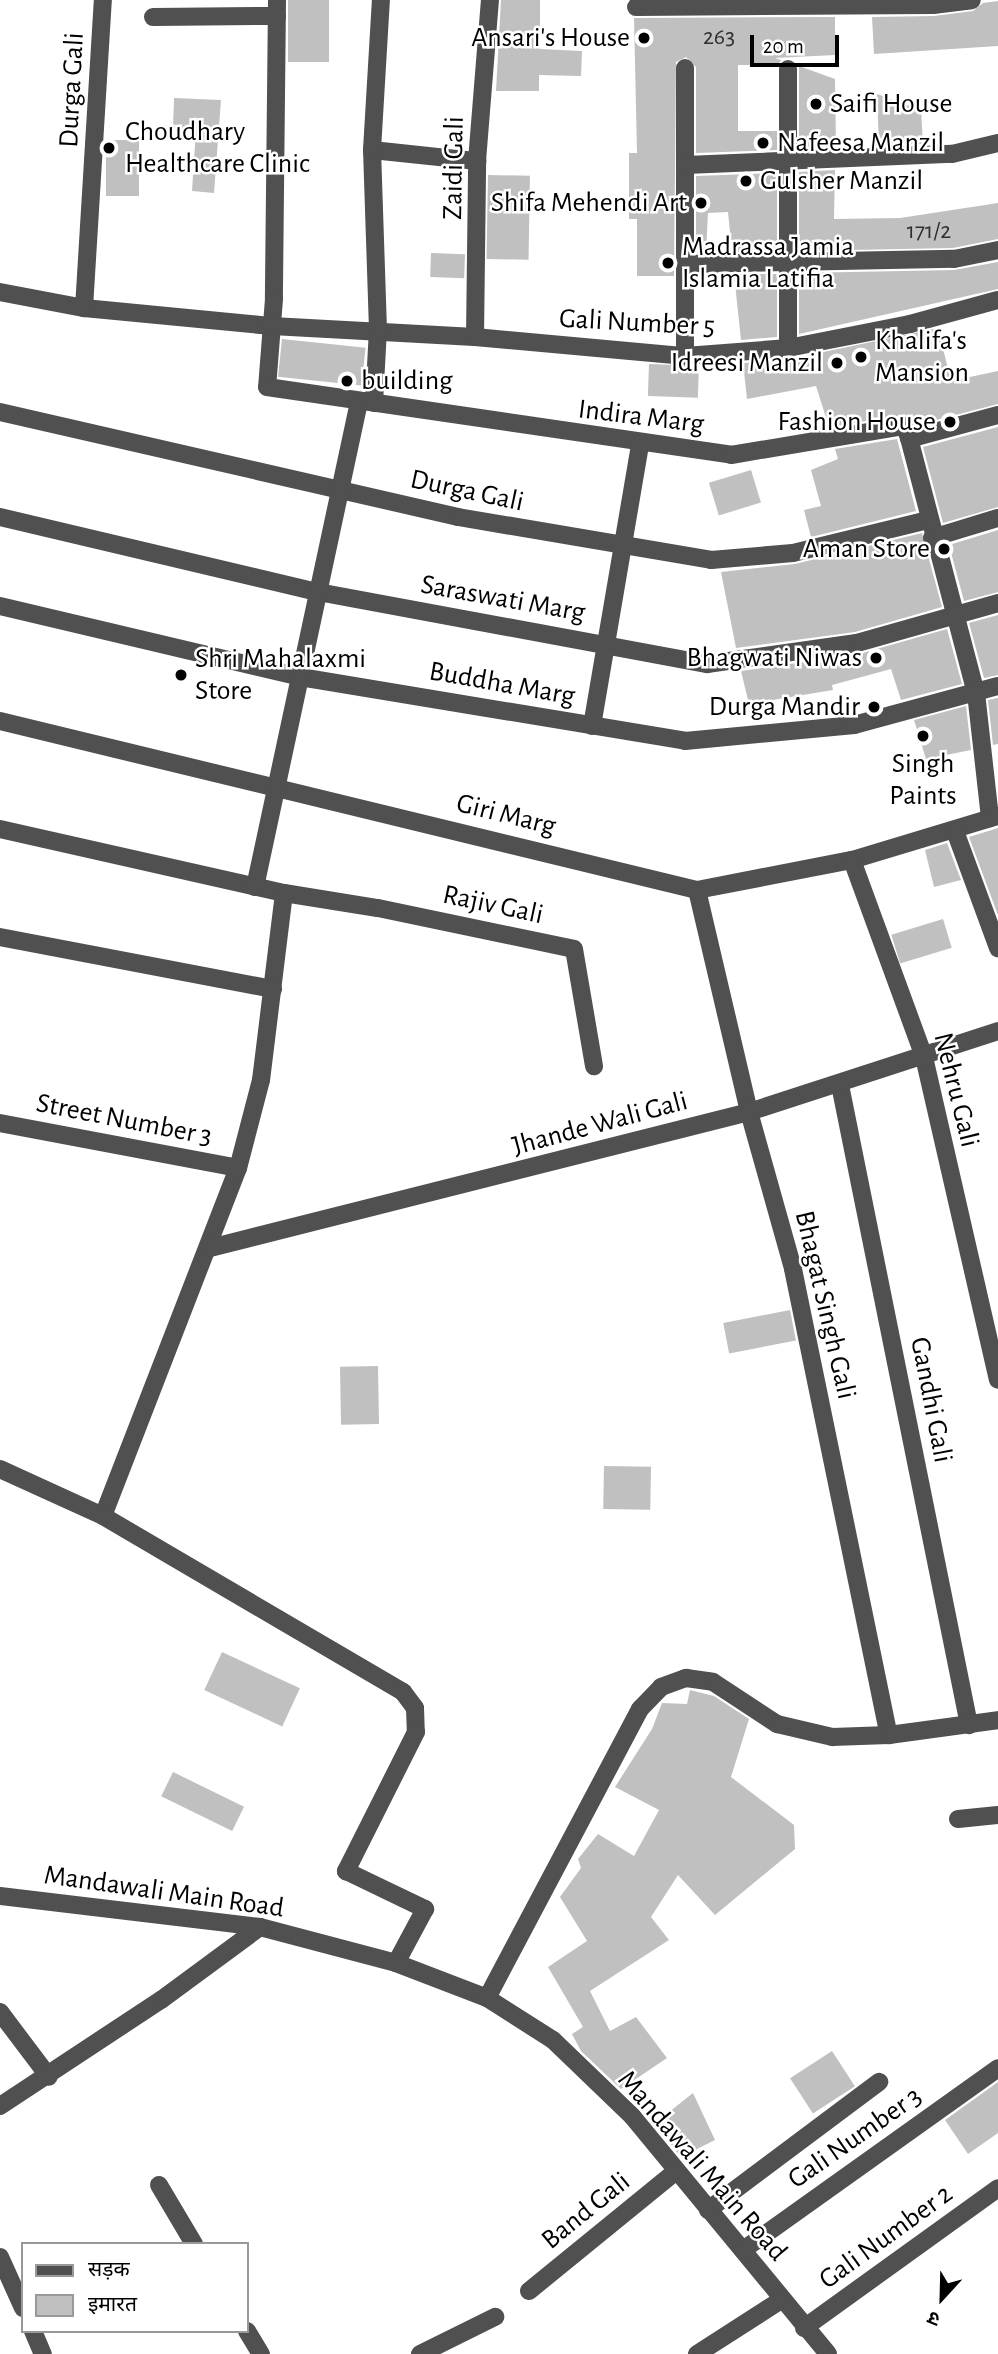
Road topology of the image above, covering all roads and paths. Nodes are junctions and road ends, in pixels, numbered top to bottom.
1 (103, 0) edge
2 (382, 0) edge
3 (490, 0) edge
4 (972, 0) edge
5 (636, 7) dead end
6 (277, 8) edge
7 (153, 17) dead end
8 (685, 68) dead end
9 (788, 69) dead end
10 (998, 143) edge
11 (372, 150) junction
12 (477, 161) junction
13 (788, 163) junction
14 (686, 165) junction
15 (998, 250) edge
16 (686, 264) junction
17 (788, 264) junction
18 (0, 292) edge
19 (998, 300) edge
20 (84, 308) junction
21 (272, 326) junction
22 (377, 330) junction
23 (475, 337) junction
24 (788, 348) junction
25 (685, 356) junction
26 (367, 402) junction
27 (0, 412) edge
28 (998, 415) edge
29 (909, 438) junction
30 (640, 444) junction
31 (340, 490) junction
32 (0, 517) edge
33 (998, 518) edge
34 (930, 529) junction
35 (623, 547) junction
36 (318, 592) junction
37 (998, 603) edge
38 (0, 606) edge
39 (953, 618) junction
40 (606, 644) junction
41 (300, 677) junction
42 (998, 686) edge
43 (976, 693) junction
44 (0, 721) edge
45 (592, 726) junction
46 (277, 785) junction
47 (994, 817) edge
48 (0, 829) edge
49 (955, 831) junction
50 (852, 860) junction
51 (255, 887) junction
52 (697, 890) junction
53 (284, 893) junction
54 (0, 937) edge
55 (998, 948) edge
56 (273, 989) junction
57 (998, 1031) edge
58 (923, 1057) junction
59 (594, 1066) dead end
60 (839, 1085) junction
61 (749, 1112) junction
62 (0, 1123) edge
63 (238, 1168) junction
64 (210, 1248) junction
65 (998, 1380) edge
66 (0, 1469) edge
67 (103, 1516) junction
68 (998, 1720) edge
69 (969, 1725) junction
70 (889, 1735) junction
71 (998, 1815) edge
72 (958, 1819) dead end
73 (0, 1896) edge
74 (260, 1927) junction
75 (396, 1963) junction
76 (487, 1998) junction
77 (0, 2012) edge
78 (998, 2068) edge
79 (49, 2077) junction
80 (879, 2082) dead end
81 (0, 2106) edge
82 (676, 2171) junction
83 (159, 2185) dead end
84 (998, 2188) edge
85 (708, 2210) junction
86 (193, 2242) edge
87 (743, 2250) junction
88 (0, 2257) edge
89 (529, 2291) dead end
90 (781, 2300) junction
91 (21, 2304) edge
92 (495, 2317) dead end
93 (804, 2328) junction
94 (34, 2333) edge
95 (248, 2333) edge
96 (43, 2354) edge
97 (261, 2354) edge
98 (420, 2354) edge
99 (697, 2354) edge
100 (828, 2354) edge

1 - 20 street, Durga Gali
2 - 11 street
3 - 12 street, Zaidi Gali
4 - 5 street
6 - 7 street
6 - 21 street
8 - 14 street
9 - 13 street
10 - 13 street
11 - 12 street
11 - 22 street
12 - 23 street, Zaidi Gali
13 - 14 street
13 - 17 street
14 - 16 street
15 - 17 street
16 - 17 street
16 - 25 street
17 - 24 street
18 - 20 street, Gali Number 5
19 - 24 street, Gali Number 5
20 - 21 street, Gali Number 5
21 - 22 street, Gali Number 5
21 - 26 street, Indira Marg
22 - 23 street, Gali Number 5
22 - 26 street
23 - 25 street, Gali Number 5
24 - 25 street, Gali Number 5
26 - 30 street, Indira Marg
26 - 31 street
27 - 31 street, Durga Gali
28 - 29 street
29 - 30 street, Indira Marg
29 - 34 street
30 - 35 street
31 - 35 street, Durga Gali
31 - 36 street
32 - 36 street, Saraswati Marg
33 - 34 street, Durga Gali
34 - 35 street, Durga Gali
34 - 39 street
35 - 40 street
36 - 40 street, Saraswati Marg
36 - 41 street
37 - 39 street, Saraswati Marg
38 - 41 street, Buddha Marg
39 - 40 street, Saraswati Marg
39 - 43 street
40 - 45 street
41 - 45 street, Buddha Marg
41 - 46 street
42 - 43 street, Buddha Marg
43 - 45 street, Buddha Marg
43 - 47 street
44 - 46 street, Giri Marg
46 - 51 street
46 - 52 street, Giri Marg
47 - 49 street, Giri Marg
48 - 51 street
49 - 50 street, Giri Marg
49 - 55 street
50 - 52 street, Giri Marg
50 - 58 street, Nehru Gali
51 - 53 street
52 - 61 street, Bhagat Singh Gali
53 - 56 street
53 - 59 street, Rajiv Gali
54 - 56 street
56 - 63 street
57 - 58 street, Jhande Wali Gali
58 - 60 street, Jhande Wali Gali
58 - 65 street, Nehru Gali
60 - 61 street, Jhande Wali Gali
60 - 69 street, Gandhi Gali
61 - 64 street, Jhande Wali Gali
61 - 70 street, Bhagat Singh Gali
62 - 63 street, Street Number 3
63 - 64 street
64 - 67 street
66 - 67 street
67 - 75 street
68 - 69 street
69 - 70 street
70 - 76 street
71 - 72 street
73 - 74 street, Mandawali Main Road
74 - 75 street, Mandawali Main Road
74 - 79 street
75 - 76 street, Mandawali Main Road
76 - 82 street, Mandawali Main Road
77 - 79 street
78 - 87 street, Gali Number 3
79 - 81 street
80 - 85 street
82 - 85 street, Mandawali Main Road
82 - 89 street, Band Gali
83 - 86 street
84 - 93 street, Gali Number 2
85 - 87 street, Mandawali Main Road
87 - 90 street, Mandawali Main Road
88 - 91 street
90 - 93 street, Mandawali Main Road
90 - 99 street
92 - 98 street
93 - 100 street, Mandawali Main Road
94 - 96 street
95 - 97 street

